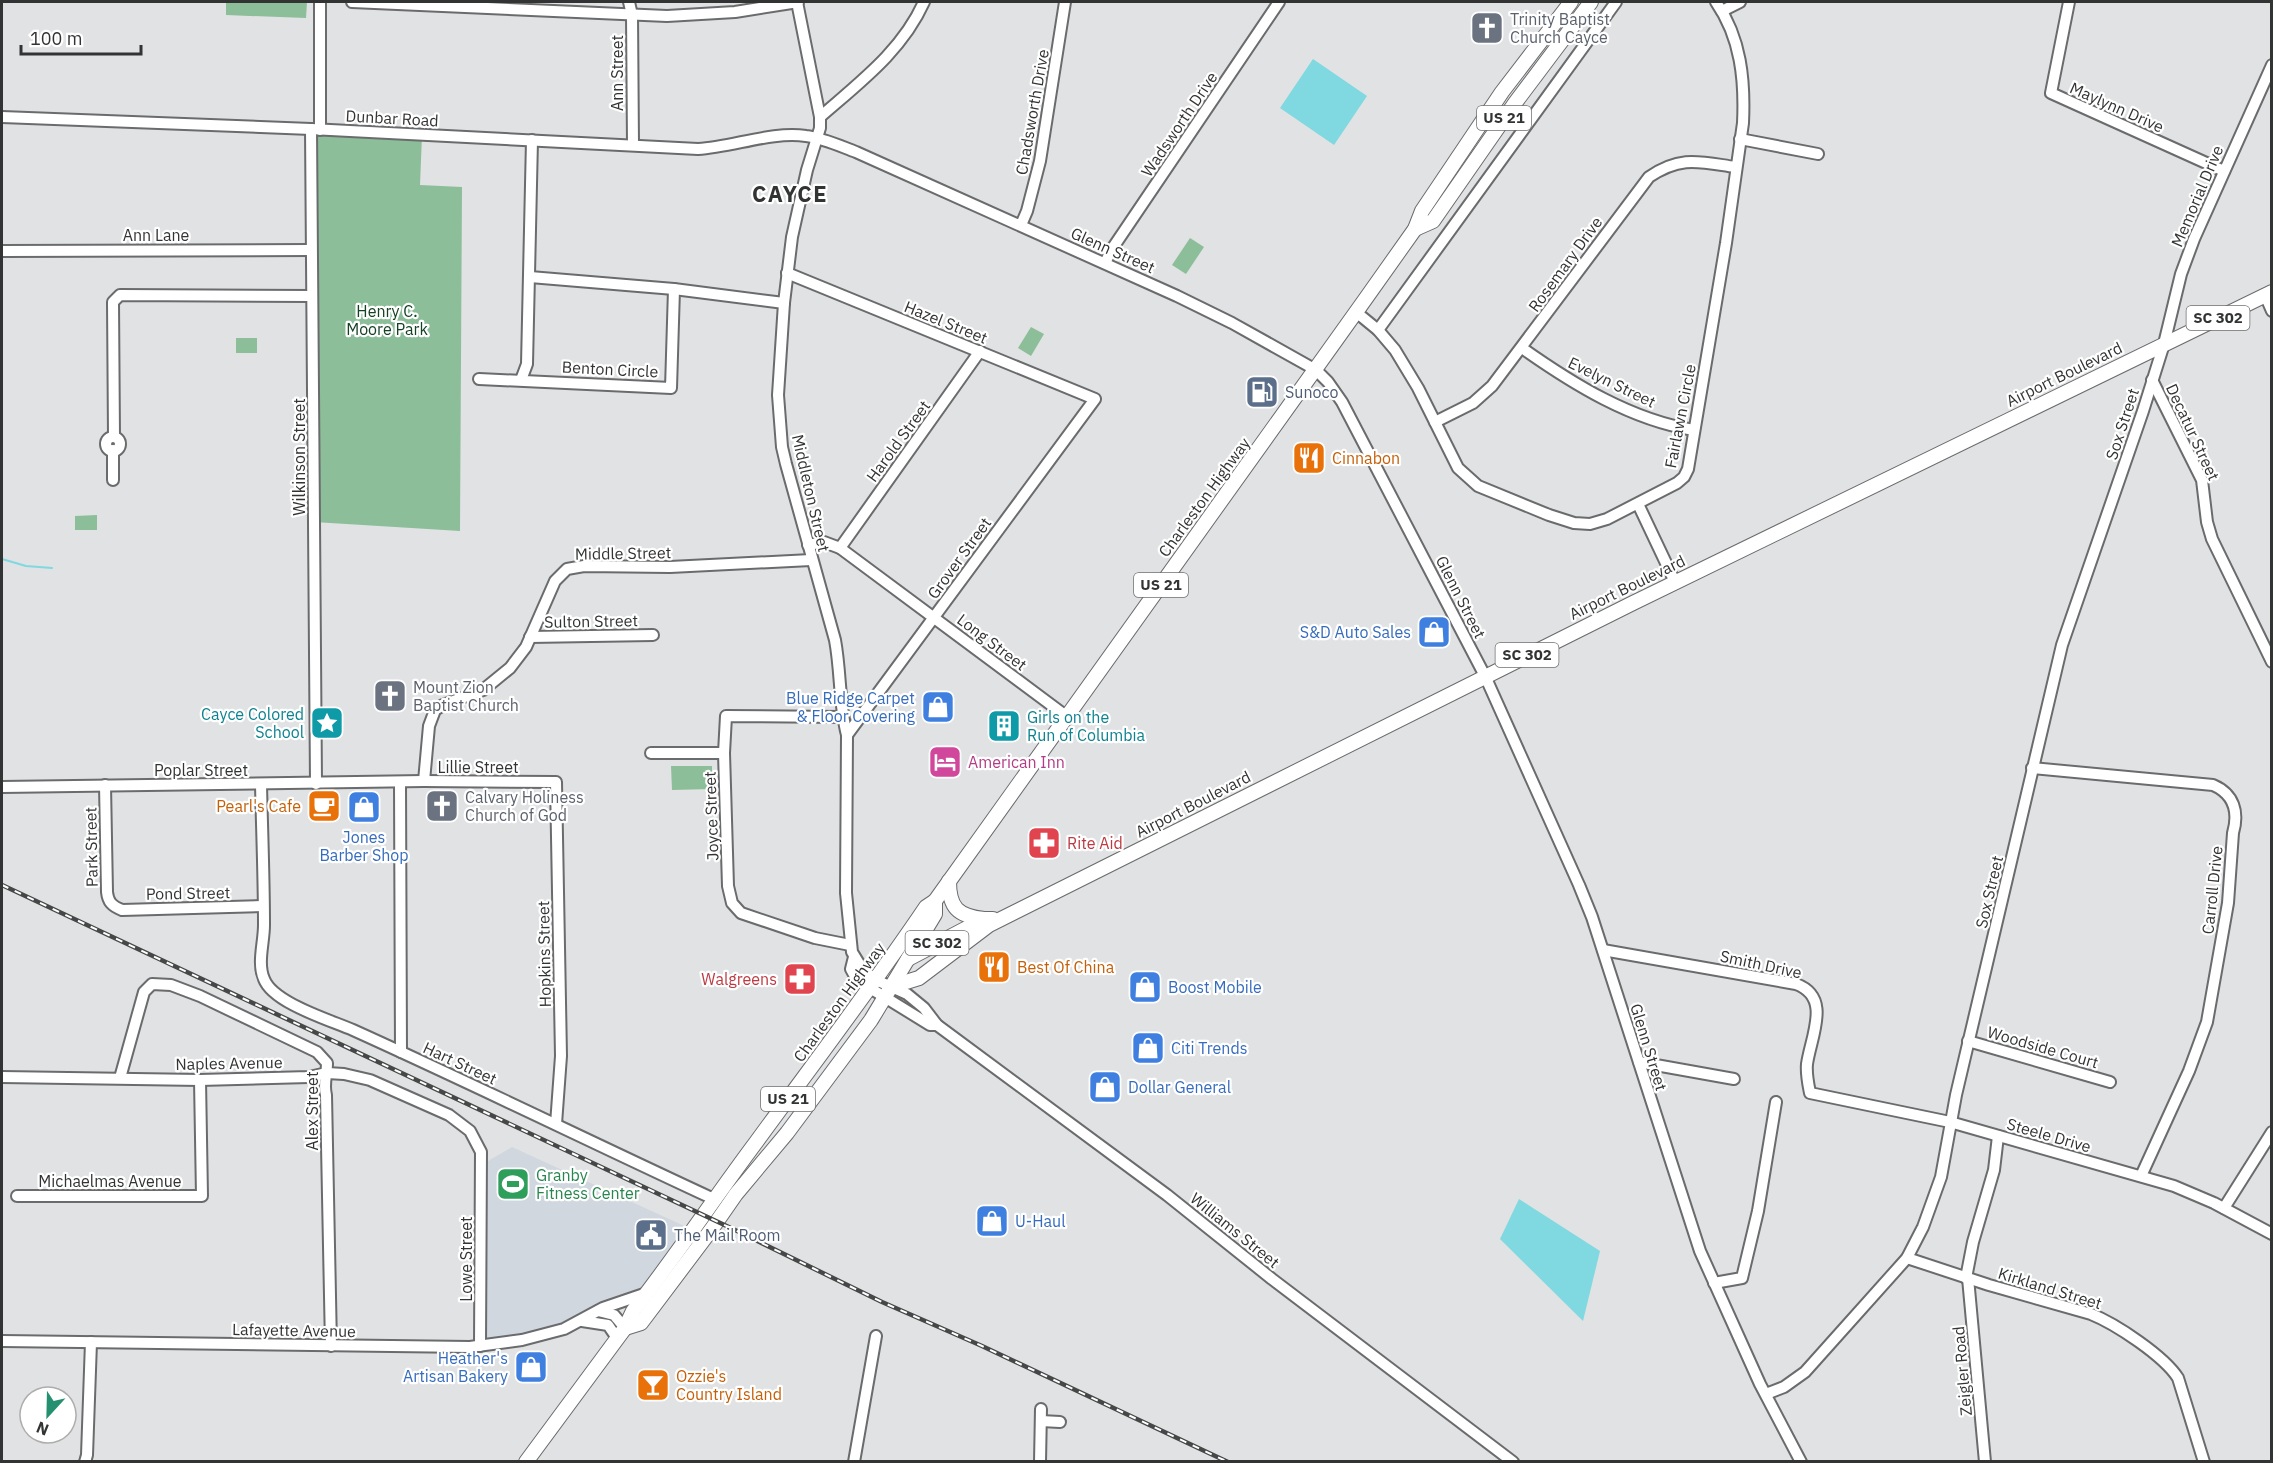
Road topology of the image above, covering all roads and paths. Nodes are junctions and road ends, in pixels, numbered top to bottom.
1 (320, 2) edge
2 (352, 2) edge
3 (629, 2) edge
4 (798, 2) edge
5 (924, 2) edge
6 (1065, 2) edge
7 (1279, 2) edge
8 (1570, 2) edge
9 (1591, 2) edge
10 (1616, 2) edge
11 (1740, 2) edge
12 (2069, 2) edge
13 (1719, 6) edge
14 (632, 15) junction
15 (2271, 65) edge
16 (2, 117) edge
17 (820, 117) junction
18 (316, 129) junction
19 (780, 135) joint
20 (816, 138) junction
21 (1740, 139) junction
22 (532, 140) junction
23 (633, 145) junction
24 (1818, 154) dead end
25 (1735, 167) junction
26 (2224, 171) junction
27 (1021, 225) junction
28 (1415, 229) junction
29 (312, 250) junction
30 (2, 251) edge
31 (1105, 263) junction
32 (787, 273) junction
33 (530, 277) junction
34 (674, 289) junction
35 (2268, 294) edge
36 (312, 296) junction
37 (784, 303) junction
38 (2271, 311) edge
39 (1356, 312) junction
40 (1378, 330) junction
41 (2164, 344) junction
42 (1522, 348) junction
43 (980, 351) junction
44 (1316, 370) junction
45 (480, 379) dead end
46 (520, 380) junction
47 (2152, 380) junction
48 (1095, 399) joint
49 (1435, 422) junction
50 (1694, 430) junction
51 (113, 480) dead end
52 (1638, 504) junction
53 (808, 545) junction
54 (840, 548) junction
55 (812, 560) junction
56 (1676, 582) junction
57 (934, 618) junction
58 (652, 635) dead end
59 (531, 637) junction
60 (2271, 662) edge
61 (1485, 676) junction
62 (1066, 716) junction
63 (842, 717) junction
64 (847, 735) junction
65 (651, 753) dead end
66 (724, 753) junction
67 (2032, 768) junction
68 (424, 781) junction
69 (556, 782) joint
70 (400, 783) junction
71 (261, 784) junction
72 (316, 784) junction
73 (105, 785) junction
74 (2, 787) edge
75 (950, 881) junction
76 (935, 901) junction
77 (113, 906) joint
78 (263, 906) junction
79 (984, 919) junction
80 (1001, 919) junction
81 (850, 945) junction
82 (1603, 950) junction
83 (906, 960) junction
84 (873, 984) junction
85 (892, 994) junction
86 (1968, 1041) junction
87 (401, 1052) junction
88 (1639, 1062) junction
89 (327, 1072) junction
90 (2, 1077) edge
91 (120, 1078) junction
92 (1734, 1079) dead end
93 (200, 1080) junction
94 (2110, 1082) dead end
95 (1810, 1093) joint
96 (1776, 1102) dead end
97 (1950, 1122) junction
98 (556, 1124) junction
99 (2271, 1132) edge
100 (1998, 1136) junction
101 (481, 1171) joint
102 (2141, 1176) junction
103 (17, 1196) dead end
104 (716, 1200) junction
105 (2224, 1208) junction
106 (2271, 1233) edge
107 (1907, 1257) junction
108 (1967, 1278) junction
109 (1714, 1283) junction
110 (647, 1293) junction
111 (598, 1311) junction
112 (582, 1321) junction
113 (621, 1333) junction
114 (876, 1336) dead end
115 (2, 1341) edge
116 (91, 1342) junction
117 (331, 1346) junction
118 (480, 1346) junction
119 (1766, 1394) junction
120 (1041, 1409) dead end
121 (1041, 1421) junction
122 (1060, 1422) dead end
123 (84, 1461) edge
124 (526, 1461) edge
125 (854, 1461) edge
126 (1040, 1461) edge
127 (1513, 1461) edge
128 (1801, 1461) edge
129 (1985, 1461) edge
130 (2204, 1461) edge

1 - 18 street, Wilkinson Street
2 - 14 street
3 - 14 street, Ann Street
4 - 14 street
4 - 17 street, Middleton Street
5 - 17 street
6 - 27 street, Chadsworth Drive
7 - 31 street, Wadsworth Drive
8 - 28 main road, Charleston Highway / US 21
9 - 28 main road, Charleston Highway / US 21
10 - 40 street
11 - 13 street
12 - 26 street, Maylynn Drive
13 - 21 street, Fairlawn Circle
14 - 23 street, Ann Street
15 - 26 street, Memorial Drive
16 - 18 street, Dunbar Road
17 - 20 street, Middleton Street
18 - 22 street, Dunbar Road
18 - 29 street, Wilkinson Street
19 - 20 street, Glenn Street
19 - 23 street, Dunbar Road
20 - 27 street, Glenn Street
20 - 32 street, Middleton Street
21 - 24 street
21 - 25 street, Fairlawn Circle
22 - 23 street, Dunbar Road
22 - 33 street
25 - 42 street, Rosemary Drive
25 - 50 street, Fairlawn Circle
26 - 41 street, Memorial Drive
27 - 31 street, Glenn Street
28 - 39 main road, Charleston Highway / US 21
29 - 30 street, Ann Lane
29 - 36 street, Wilkinson Street
31 - 44 street, Glenn Street
32 - 37 street, Middleton Street
32 - 43 street, Hazel Street
33 - 34 street
33 - 46 street
34 - 37 street
34 - 46 street, Benton Circle
35 - 38 street
35 - 41 main road, Airport Boulevard / SC 302
36 - 51 street
36 - 72 street, Wilkinson Street
37 - 53 street, Middleton Street
39 - 40 street, Fairlawn Circle
39 - 44 main road, Charleston Highway / US 21
40 - 49 street, Fairlawn Circle
41 - 47 street, Sox Street
41 - 56 main road, Airport Boulevard / SC 302
42 - 49 street, Rosemary Drive
42 - 50 street, Evelyn Street
43 - 48 street, Hazel Street
43 - 54 street, Harold Street
44 - 61 street, Glenn Street
44 - 62 main road, Charleston Highway / US 21
45 - 46 street, Benton Circle
47 - 60 street, Decatur Street
47 - 67 street, Sox Street
48 - 57 street, Grover Street
49 - 52 street, Fairlawn Circle
50 - 52 street, Fairlawn Circle
52 - 56 street
53 - 54 street, Long Street
53 - 55 street, Middleton Street
54 - 57 street, Long Street
55 - 59 street, Middle Street
55 - 63 street, Middleton Street
56 - 61 main road, Airport Boulevard / SC 302
57 - 62 street, Long Street
57 - 64 street, Grover Street
58 - 59 street, Sulton Street
59 - 68 street, Middle Street
61 - 80 main road, Airport Boulevard / SC 302
61 - 82 street, Glenn Street
62 - 75 main road, Charleston Highway / US 21
63 - 64 street, Middleton Street
63 - 66 street, Joyce Street
64 - 81 street, Middleton Street
65 - 66 street
66 - 81 street, Joyce Street
67 - 86 street, Sox Street
67 - 102 street, Carroll Drive
68 - 69 street, Lillie Street
68 - 70 street, Lillie Street
69 - 98 street, Hopkins Street
70 - 72 street, Poplar Street
70 - 87 street
71 - 72 street, Poplar Street
71 - 73 street, Poplar Street
71 - 78 street
73 - 74 street, Poplar Street
73 - 77 street, Park Street
75 - 76 main road, Charleston Highway / US 21
75 - 79 main road
76 - 83 main road, Charleston Highway / US 21
76 - 84 main road, Charleston Highway / US 21
77 - 78 street, Pond Street
78 - 87 street, Hart Street
79 - 80 main road, Airport Boulevard / SC 302
79 - 83 main road, Airport Boulevard / SC 302
80 - 85 main road, Airport Boulevard / SC 302
81 - 84 street, Middleton Street
82 - 88 street, Glenn Street
82 - 95 street, Smith Drive
83 - 84 main road, Airport Boulevard / SC 302
83 - 85 main road, Charleston Highway / US 21
84 - 85 street, Middleton Street
84 - 104 main road, Charleston Highway / US 21
85 - 113 main road, Charleston Highway / US 21
85 - 127 street, Williams Street
86 - 94 street, Woodside Court
86 - 97 street, Sox Street
87 - 98 street, Hart Street
88 - 92 street
88 - 109 street, Glenn Street
89 - 91 street, Alex Street
89 - 93 street, Naples Avenue
89 - 101 street, Naples Avenue
89 - 117 street, Alex Street
90 - 91 street, Naples Avenue
91 - 93 street, Naples Avenue
93 - 103 street, Michaelmas Avenue
95 - 97 street, Steele Drive
96 - 109 street
97 - 100 street, Steele Drive
97 - 107 street, Sox Street
98 - 104 street, Hart Street
99 - 105 street
100 - 102 street, Steele Drive
100 - 108 street, Zeigler Road
101 - 118 street, Lowe Street
102 - 105 street, Steele Drive
104 - 110 main road, Charleston Highway / US 21
105 - 106 street, Steele Drive
107 - 108 street, Kirkland Street
107 - 119 street, Sox Street
108 - 129 street, Zeigler Road
108 - 130 street, Kirkland Street
109 - 119 street, Glenn Street
110 - 111 street, Lafayette Avenue
110 - 113 main road, Charleston Highway / US 21
111 - 112 street, Lafayette Avenue
111 - 113 street
112 - 113 street
112 - 118 street, Lafayette Avenue
113 - 124 main road, Charleston Highway / US 21
114 - 125 street
115 - 116 street, Lafayette Avenue
116 - 117 street, Lafayette Avenue
116 - 123 street
117 - 118 street, Lafayette Avenue
119 - 128 street, Glenn Street
120 - 121 street
121 - 122 street
121 - 126 street

